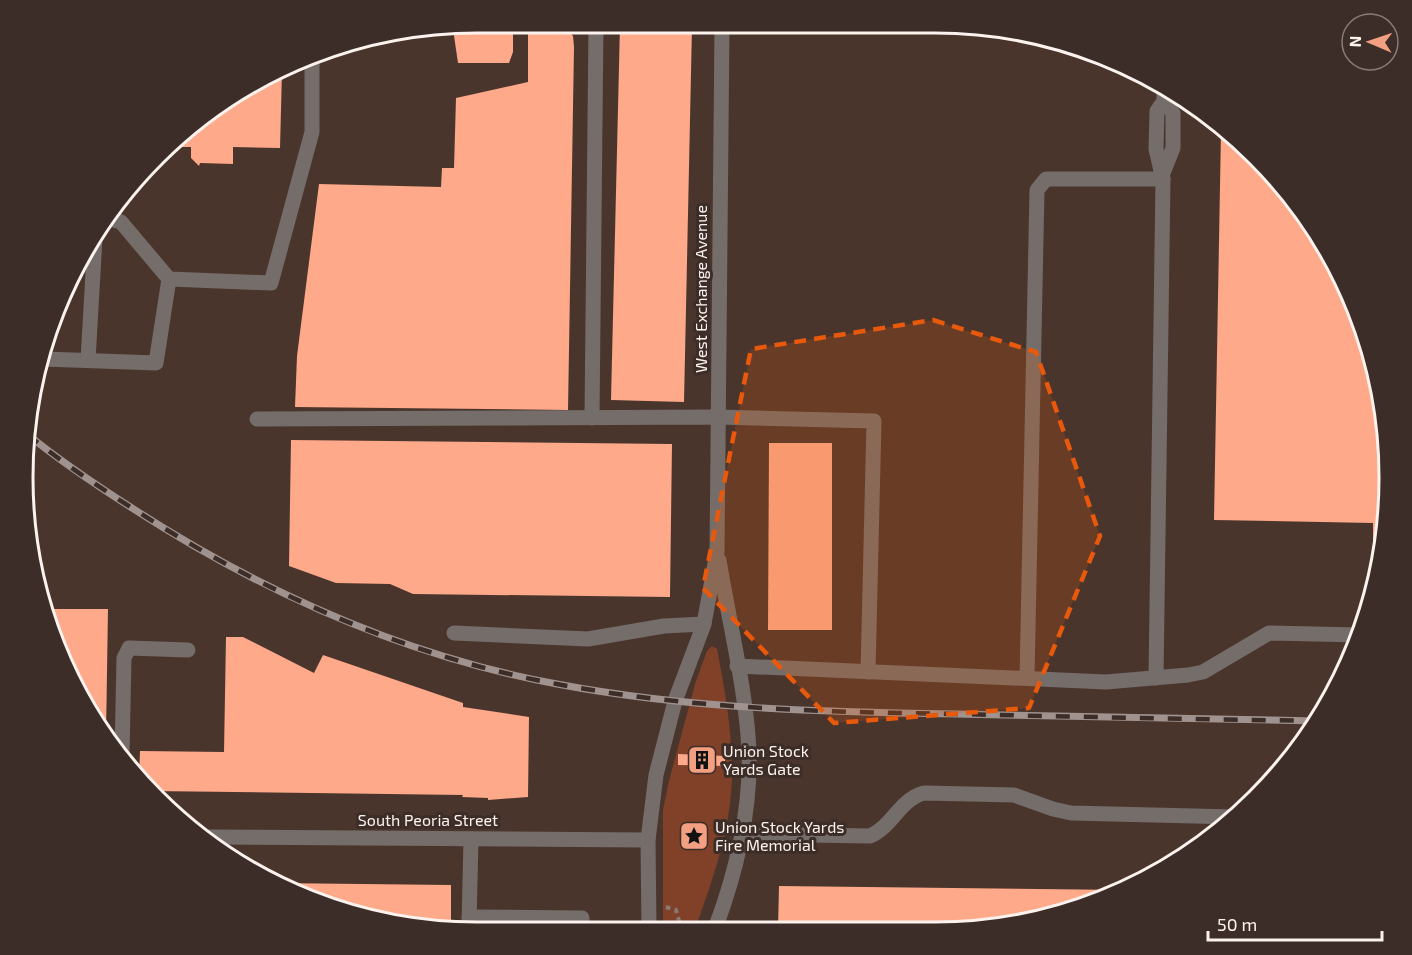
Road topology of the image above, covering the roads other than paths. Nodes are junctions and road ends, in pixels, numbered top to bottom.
1 (596, 33) edge
2 (722, 33) edge
3 (312, 65) edge
4 (1163, 97) edge
5 (1163, 176) junction
6 (115, 221) edge
7 (94, 253) edge
8 (169, 279) junction
9 (49, 359) edge
10 (88, 360) junction
11 (718, 417) junction
12 (592, 418) junction
13 (257, 419) dead end
14 (717, 552) junction
15 (704, 624) junction
16 (453, 633) dead end
17 (1350, 635) edge
18 (188, 650) dead end
19 (737, 666) junction
20 (868, 672) junction
21 (1027, 678) junction
22 (1156, 678) junction
23 (122, 744) edge
24 (1222, 817) edge
25 (741, 834) junction
26 (217, 837) edge
27 (471, 839) junction
28 (648, 840) junction
29 (469, 921) edge
30 (527, 922) edge
31 (582, 922) edge
32 (649, 922) edge
33 (718, 922) edge

1 - 12 street
2 - 11 street, West Exchange Avenue
3 - 8 street
4 - 5 street
5 - 21 street
5 - 22 street
6 - 8 street
7 - 10 street
8 - 10 street
9 - 10 street
11 - 12 street
11 - 14 street, West Exchange Avenue
11 - 20 street
12 - 13 street
14 - 15 street, West Exchange Avenue
14 - 19 street, West Exchange Avenue
15 - 16 street
15 - 28 street, West Exchange Avenue
17 - 22 street
18 - 23 street
19 - 20 street
19 - 25 street, West Exchange Avenue
20 - 21 street
21 - 22 street
24 - 25 street
25 - 33 street, West Exchange Avenue
26 - 27 street, South Peoria Street
27 - 28 street, South Peoria Street
27 - 29 street
28 - 32 street, West Exchange Avenue
29 - 30 street
30 - 31 street

